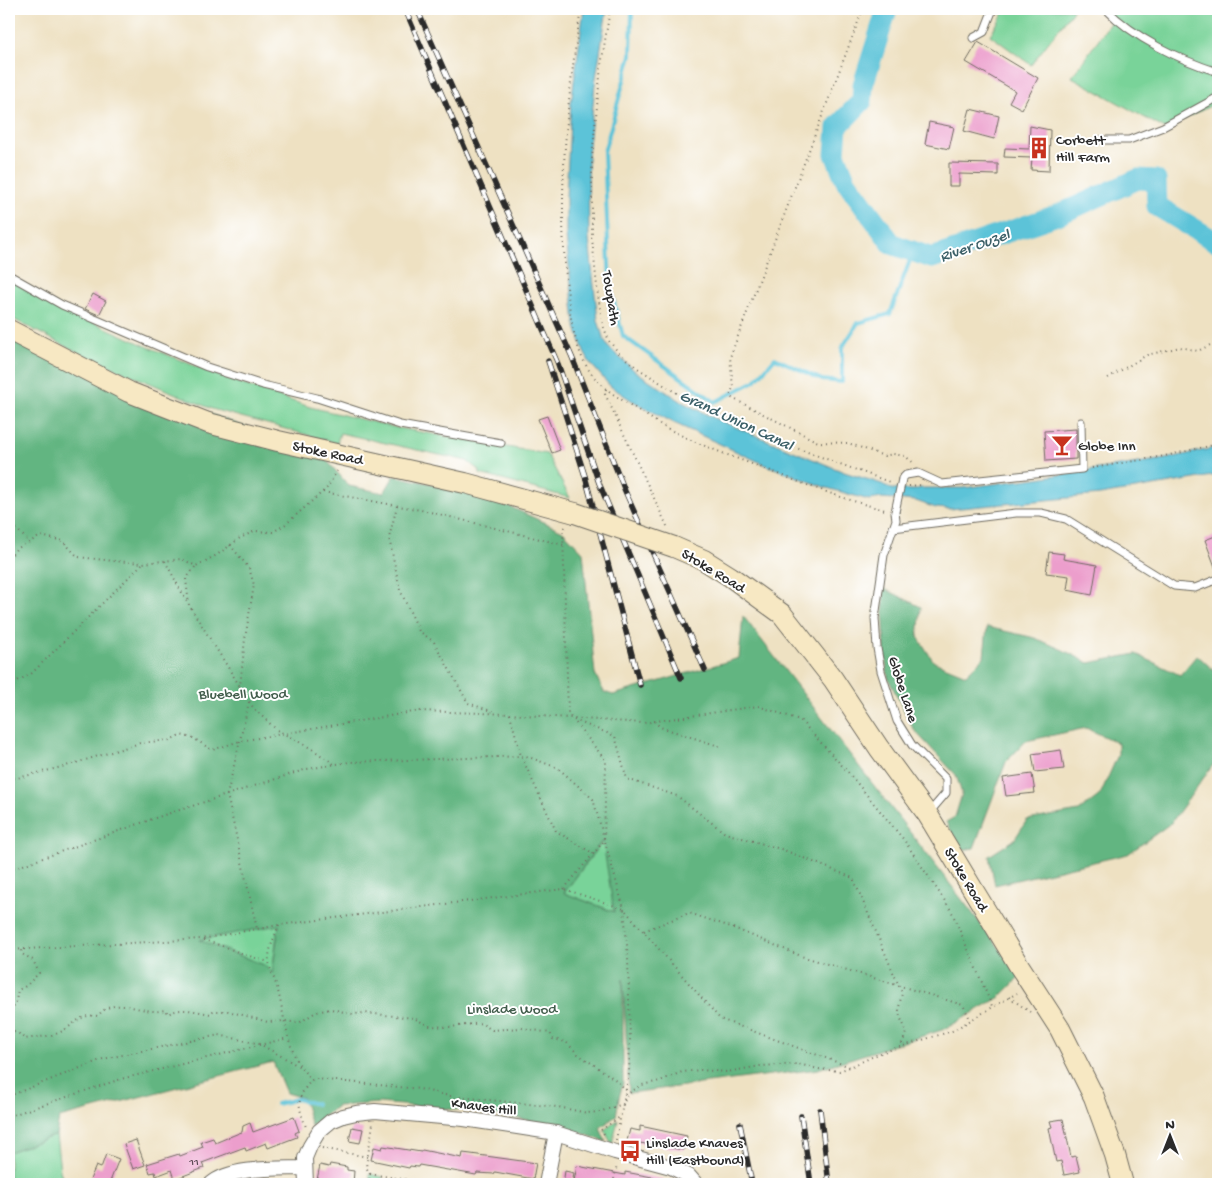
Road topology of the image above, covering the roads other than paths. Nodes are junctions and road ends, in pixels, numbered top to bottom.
1 (993, 9) edge
2 (1106, 9) edge
3 (973, 38) dead end
4 (1218, 72) edge
5 (1218, 98) edge
6 (1100, 140) dead end
7 (9, 275) edge
8 (9, 330) edge
9 (1081, 422) dead end
10 (500, 443) dead end
11 (893, 528) junction
12 (1218, 579) edge
13 (928, 815) junction
14 (556, 1134) junction
15 (305, 1168) junction
16 (211, 1184) edge
17 (306, 1184) edge
18 (546, 1184) edge
19 (696, 1184) edge
20 (1123, 1184) edge

1 - 3 lane
2 - 4 lane
5 - 6 lane
7 - 10 lane
8 - 13 street, Stoke Road, bridge
9 - 11 lane, Globe Lane, bridge
11 - 12 lane
11 - 13 lane, Globe Lane
13 - 20 street, Stoke Road
14 - 15 street, Knaves Hill
14 - 18 street
14 - 19 street, Knaves Hill
15 - 16 street
15 - 17 street, Knaves Hill

